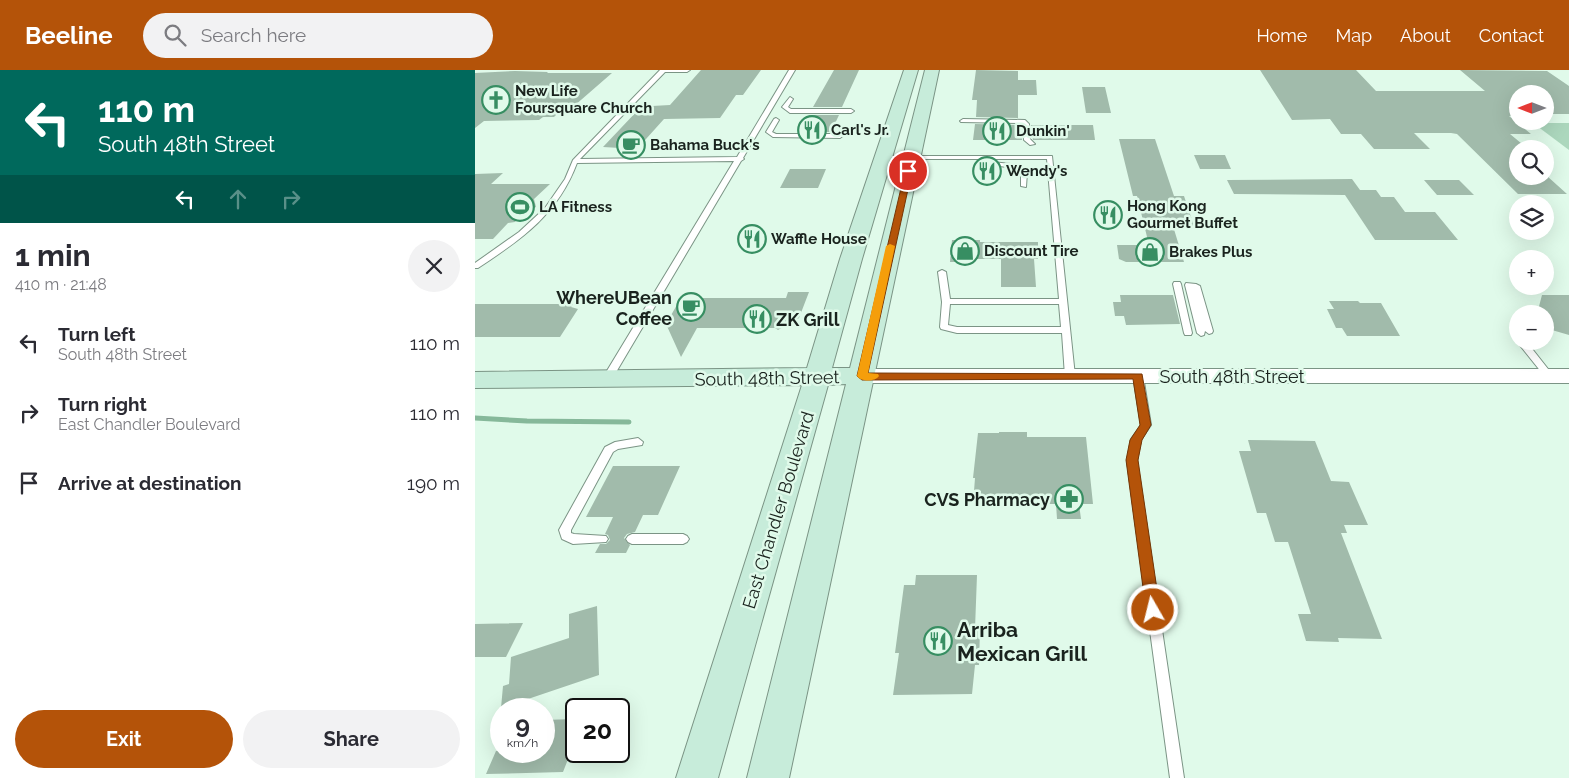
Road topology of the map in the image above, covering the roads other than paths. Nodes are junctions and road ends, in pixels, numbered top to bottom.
1 (664, 70) edge
2 (687, 70) edge
3 (793, 70) edge
4 (911, 70) edge
5 (932, 70) edge
6 (790, 99) dead end
7 (851, 111) dead end
8 (776, 120) dead end
9 (963, 121) dead end
10 (840, 136) dead end
11 (1032, 144) dead end
12 (883, 158) junction
13 (912, 158) junction
14 (741, 159) junction
15 (575, 161) junction
16 (956, 164) dead end
17 (1024, 186) dead end
18 (475, 266) edge
19 (942, 272) dead end
20 (1186, 285) joint
21 (1063, 301) junction
22 (946, 302) junction
23 (1066, 330) junction
24 (1531, 350) edge
25 (862, 376) junction
26 (1070, 376) junction
27 (1138, 376) junction
28 (1559, 376) edge
29 (817, 378) junction
30 (607, 379) junction
31 (475, 380) edge
32 (638, 442) dead end
33 (602, 539) dead end
34 (632, 539) dead end
35 (683, 539) dead end
36 (697, 778) edge
37 (768, 778) edge
38 (1177, 778) edge

1 - 2 lane
1 - 15 lane
3 - 14 lane
4 - 12 main road, East Chandler Boulevard
5 - 13 main road
6 - 7 lane
8 - 10 lane
9 - 11 lane
12 - 13 lane
12 - 29 main road, East Chandler Boulevard
13 - 21 lane
13 - 25 main road
14 - 15 lane
14 - 30 lane
15 - 18 lane
16 - 17 lane
19 - 22 lane
20 - 20 lane
21 - 22 lane
21 - 23 lane
22 - 23 lane
23 - 26 lane
24 - 28 lane
25 - 26 street, South 48th Street
25 - 29 main road, South 48th Street
25 - 37 main road
26 - 27 street, South 48th Street
27 - 28 street, South 48th Street
27 - 38 lane
29 - 30 main road, South 48th Street
29 - 36 main road, East Chandler Boulevard
30 - 31 main road, South 48th Street
32 - 33 lane
34 - 35 lane

